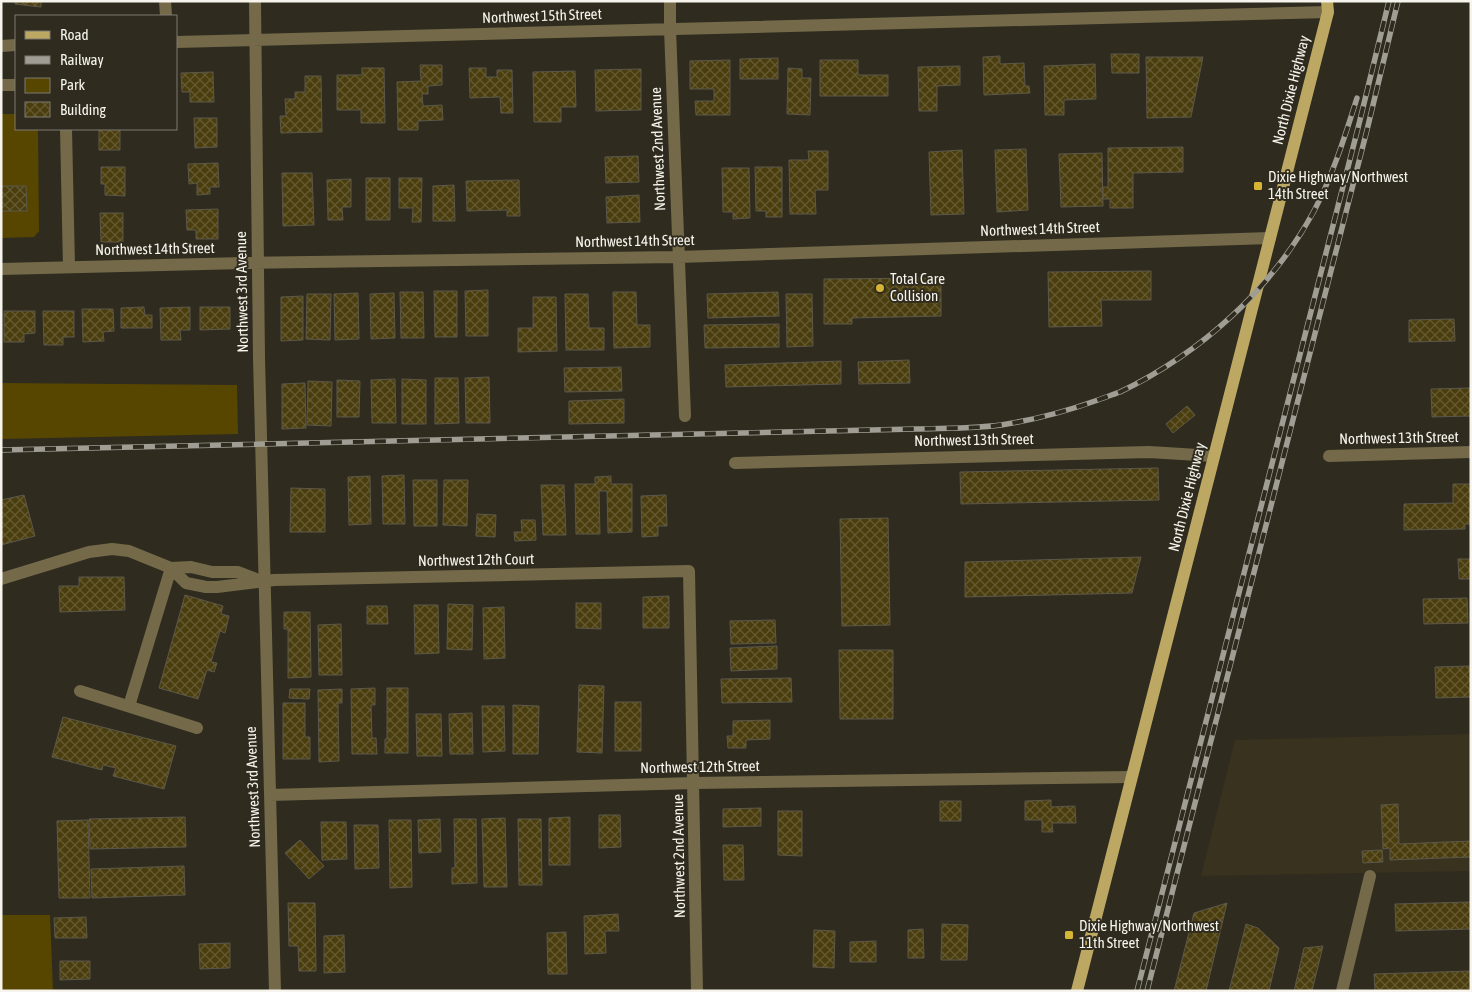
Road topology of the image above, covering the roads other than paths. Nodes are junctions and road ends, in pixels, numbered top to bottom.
1 (165, 1) edge
2 (255, 1) edge
3 (670, 1) edge
4 (1330, 5) edge
5 (166, 15) edge
6 (670, 29) junction
7 (256, 40) junction
8 (178, 42) edge
9 (15, 45) edge
10 (1, 46) edge
11 (1, 85) edge
12 (15, 85) edge
13 (66, 130) edge
14 (1270, 238) junction
15 (678, 257) junction
16 (258, 263) junction
17 (68, 267) junction
18 (1, 269) edge
19 (685, 416) dead end
20 (1471, 452) edge
21 (1214, 456) junction
22 (1329, 456) dead end
23 (735, 463) dead end
24 (171, 568) junction
25 (689, 571) joint
26 (1, 579) edge
27 (264, 582) junction
28 (80, 691) dead end
29 (129, 706) junction
30 (197, 728) dead end
31 (1132, 777) junction
32 (694, 783) junction
33 (270, 795) junction
34 (1370, 876) dead end
35 (275, 991) edge
36 (697, 991) edge
37 (1076, 991) edge
38 (1342, 991) edge

1 - 5 street
2 - 7 street, Northwest 3rd Avenue
3 - 6 street, Northwest 2nd Avenue
4 - 6 street, Northwest 15th Street
4 - 14 main road, North Dixie Highway
6 - 7 street, Northwest 15th Street
6 - 15 street, Northwest 2nd Avenue
7 - 8 street, Northwest 15th Street
7 - 16 street, Northwest 3rd Avenue
9 - 10 street
11 - 12 street
13 - 17 street
14 - 15 street, Northwest 14th Street
14 - 21 main road, North Dixie Highway
15 - 16 street, Northwest 14th Street
15 - 19 street, Northwest 2nd Avenue
16 - 17 street, Northwest 14th Street
16 - 27 street, Northwest 3rd Avenue
17 - 18 street, Northwest 14th Street
20 - 22 street, Northwest 13th Street
21 - 23 street, Northwest 13th Street
21 - 31 main road, North Dixie Highway
24 - 26 street
24 - 27 street
24 - 29 street
25 - 27 street, Northwest 12th Court
25 - 32 street, Northwest 2nd Avenue
27 - 33 street, Northwest 3rd Avenue
28 - 29 street
29 - 30 street
31 - 32 street, Northwest 12th Street
31 - 37 main road, North Dixie Highway
32 - 33 street, Northwest 12th Street
32 - 36 street, Northwest 2nd Avenue
33 - 35 street, Northwest 3rd Avenue
34 - 38 street

